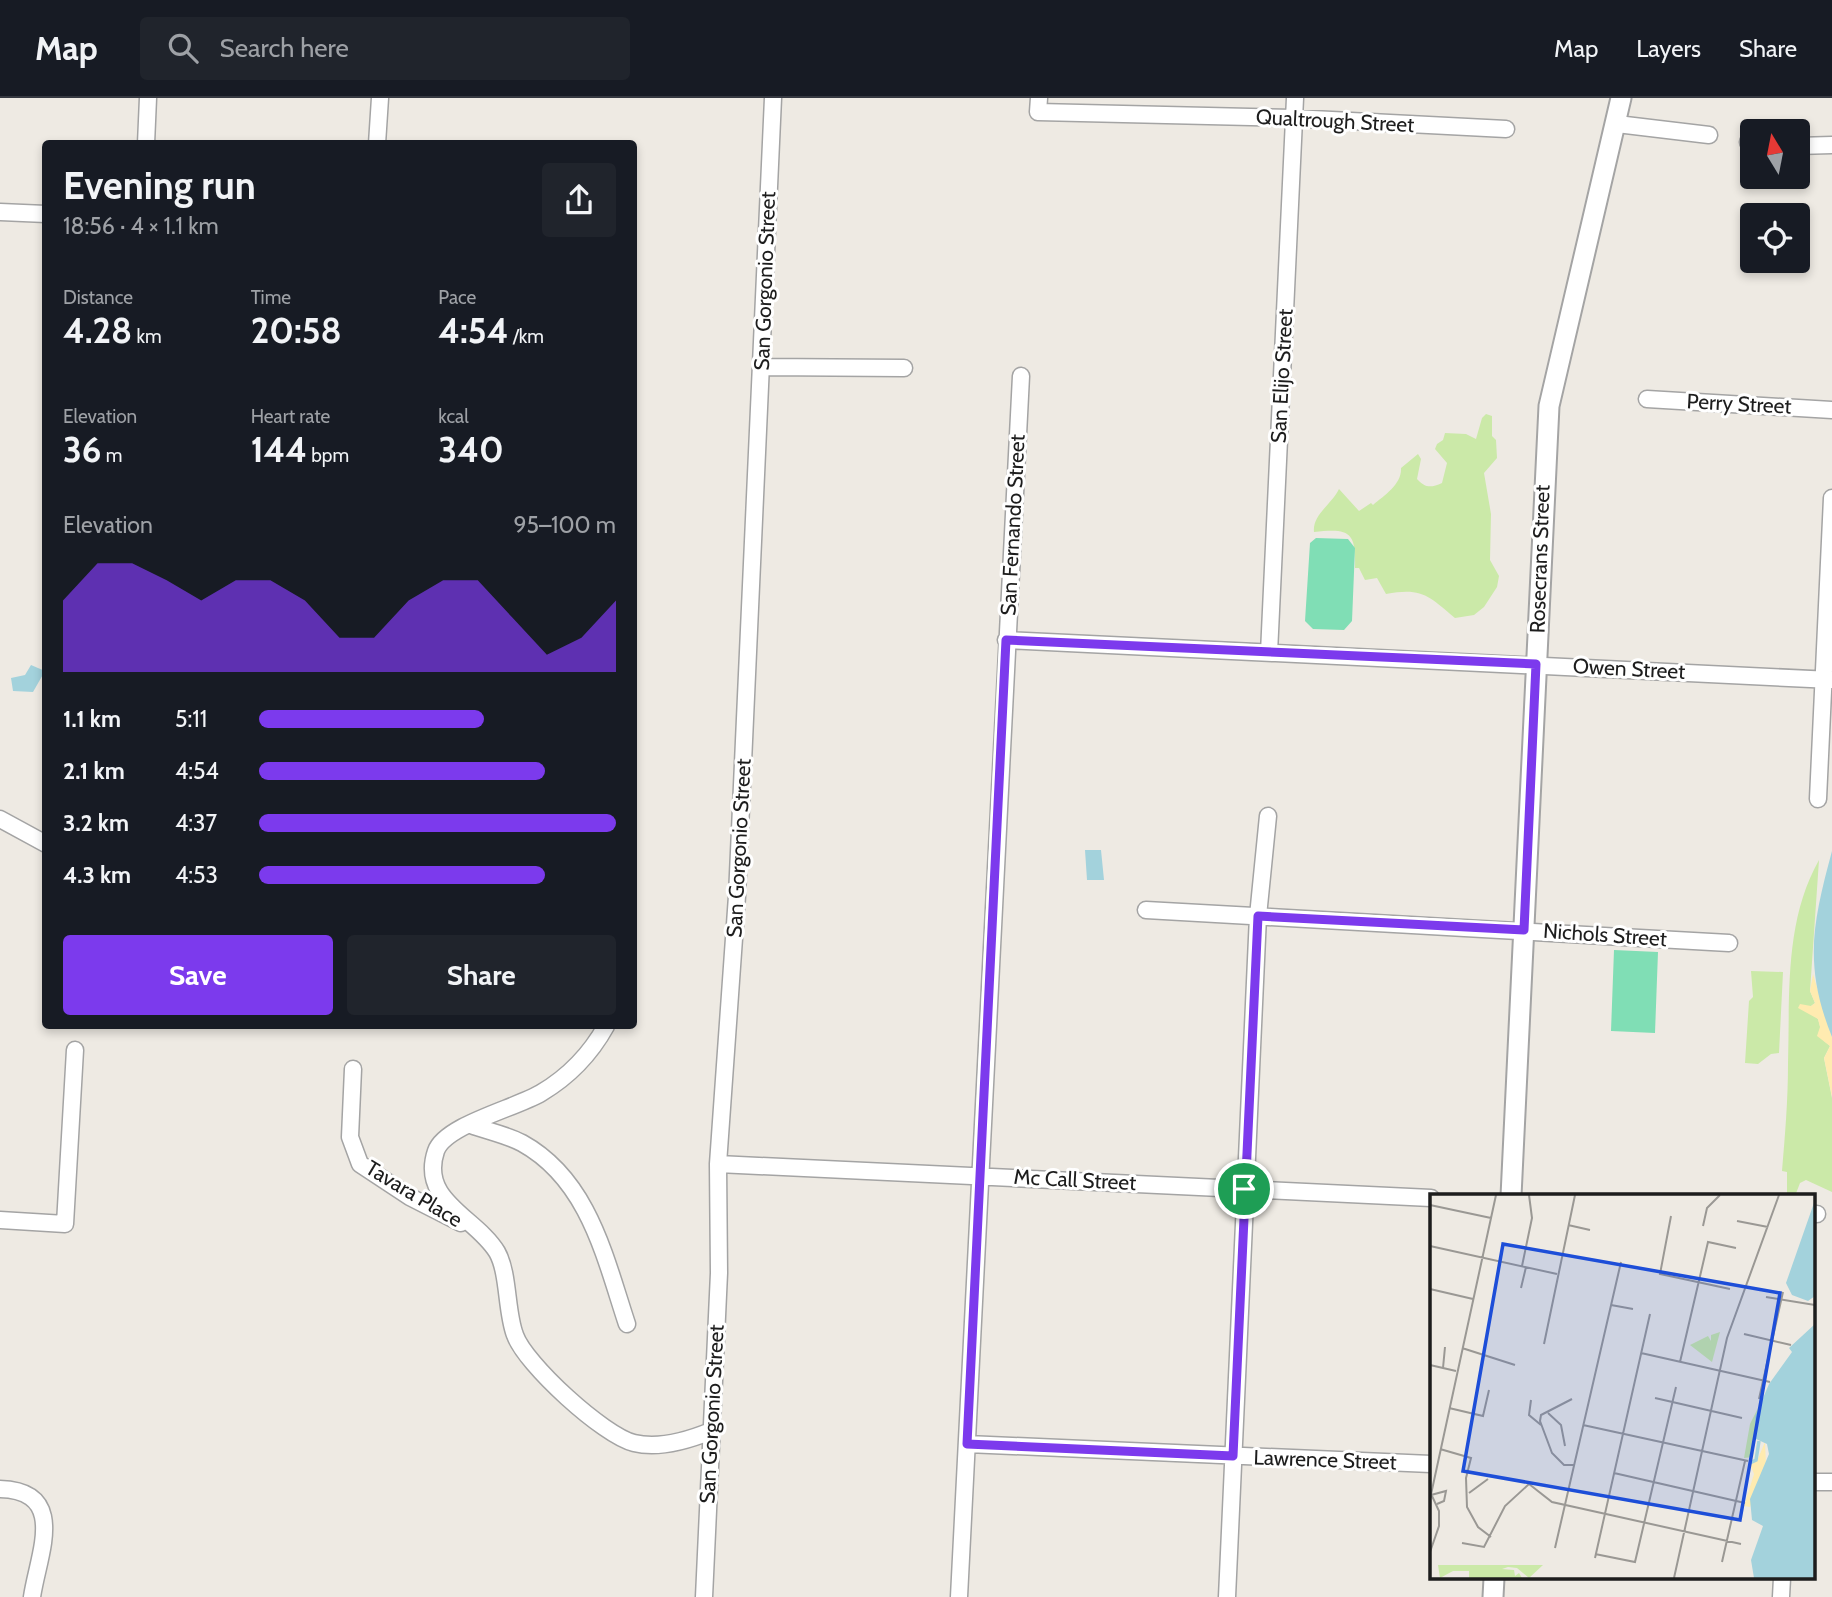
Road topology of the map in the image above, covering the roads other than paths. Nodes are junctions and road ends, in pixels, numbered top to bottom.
1 (148, 98) edge
2 (380, 98) edge
3 (772, 98) edge
4 (1295, 98) edge
5 (1621, 98) edge
6 (1038, 105) edge
7 (1293, 118) junction
8 (1617, 124) junction
9 (1506, 129) dead end
10 (1709, 135) dead end
11 (146, 140) edge
12 (377, 140) edge
13 (1832, 145) edge
14 (1810, 146) edge
15 (0, 212) edge
16 (42, 214) edge
17 (762, 367) junction
18 (904, 368) dead end
19 (1021, 376) dead end
20 (1647, 399) dead end
21 (1832, 410) edge
22 (1832, 498) edge
23 (1006, 640) junction
24 (1269, 653) junction
25 (1536, 664) junction
26 (1828, 680) edge
27 (1818, 799) dead end
28 (1268, 816) dead end
29 (0, 819) edge
30 (42, 842) edge
31 (1146, 910) dead end
32 (1258, 916) junction
33 (1524, 930) junction
34 (1729, 943) dead end
35 (604, 1029) edge
36 (75, 1051) dead end
37 (353, 1069) dead end
38 (471, 1125) junction
39 (718, 1164) junction
40 (980, 1174) junction
41 (1244, 1189) junction
42 (1511, 1194) edge
43 (1430, 1198) edge
44 (0, 1220) edge
45 (479, 1232) junction
46 (627, 1324) dead end
47 (711, 1431) junction
48 (967, 1444) junction
49 (1233, 1456) junction
50 (1430, 1464) edge
51 (1814, 1482) edge
52 (1832, 1482) edge
53 (0, 1489) edge
54 (32, 1597) edge
55 (704, 1597) edge
56 (959, 1597) edge
57 (1227, 1597) edge

1 - 11 street
2 - 12 street
3 - 17 street, San Gorgonio Street
4 - 7 street, San Elijo Street
5 - 8 street, Rosecrans Street
6 - 7 street, Qualtrough Street
7 - 9 street, Qualtrough Street
7 - 24 street, San Elijo Street
8 - 10 street
8 - 25 street, Rosecrans Street
13 - 14 street
15 - 16 street
17 - 18 street
17 - 39 street, San Gorgonio Street
19 - 23 street, San Fernando Street
20 - 21 street, Perry Street
22 - 26 street
23 - 24 street, Owen Street
23 - 40 street, San Fernando Street
24 - 25 street, Owen Street
25 - 26 street, Owen Street
25 - 33 street, Rosecrans Street
26 - 27 street
28 - 32 street
29 - 30 street
31 - 32 street, Nichols Street
32 - 33 street, Nichols Street
32 - 41 street
33 - 34 street, Nichols Street
33 - 42 street, Rosecrans Street
35 - 38 street
36 - 44 street
37 - 45 street, Tavara Place
38 - 45 street
38 - 46 street
39 - 40 street, Mc Call Street
39 - 47 street, San Gorgonio Street
40 - 41 street, Mc Call Street
40 - 48 street, San Fernando Street
41 - 43 street, Mc Call Street
41 - 49 street
45 - 47 street
47 - 55 street, San Gorgonio Street
48 - 49 street, Lawrence Street
48 - 56 street, San Fernando Street
49 - 50 street, Lawrence Street
49 - 57 street
51 - 52 street
53 - 54 street

